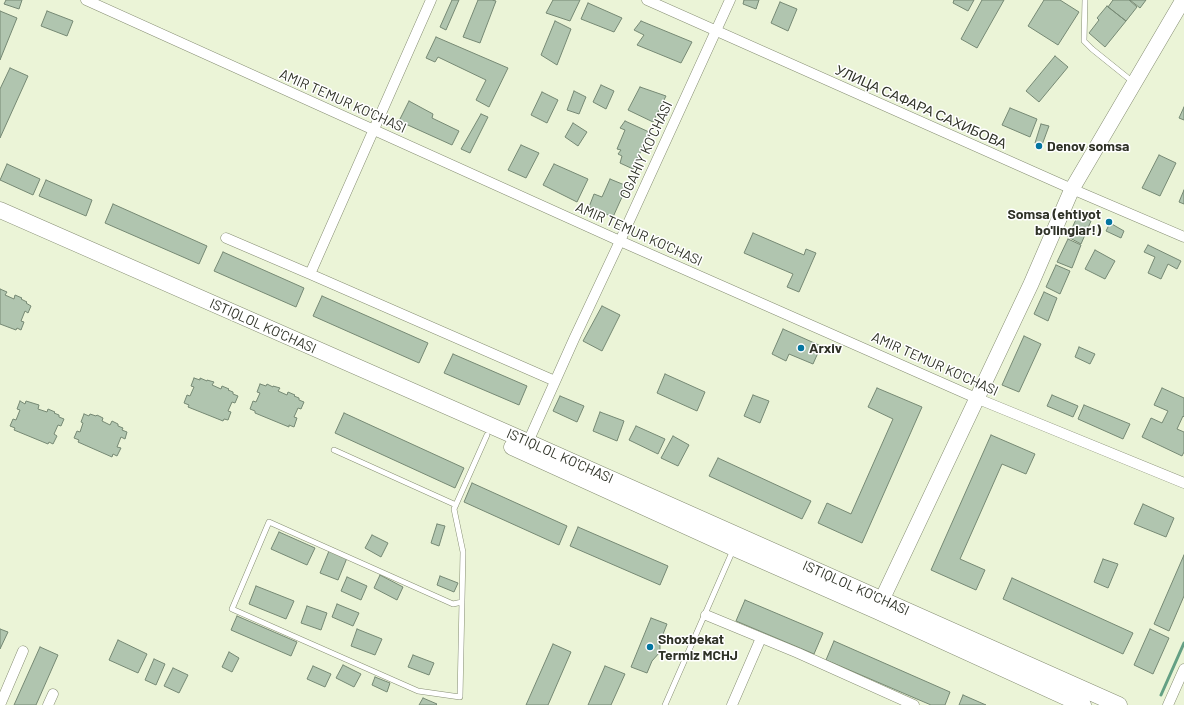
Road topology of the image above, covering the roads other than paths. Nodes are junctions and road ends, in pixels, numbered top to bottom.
1 (86, 0) edge
2 (431, 0) edge
3 (647, 0) edge
4 (730, 0) edge
5 (1085, 0) edge
6 (1183, 0) edge
7 (716, 31) junction
8 (1135, 83) junction
9 (374, 130) junction
10 (1072, 189) junction
11 (0, 210) edge
12 (0, 220) edge
13 (1184, 237) edge
14 (226, 238) dead end
15 (620, 241) junction
16 (310, 274) junction
17 (555, 382) junction
18 (976, 398) junction
19 (487, 435) junction
20 (528, 442) junction
21 (334, 450) dead end
22 (1184, 483) edge
23 (456, 505) junction
24 (736, 542) junction
25 (462, 602) junction
26 (880, 605) junction
27 (706, 615) junction
28 (761, 638) junction
29 (23, 651) dead end
30 (1184, 669) edge
31 (53, 694) dead end
32 (0, 705) edge
33 (48, 705) edge
34 (665, 705) edge
35 (732, 705) edge
36 (914, 705) edge
37 (1084, 705) edge
38 (1119, 705) edge
39 (1168, 705) edge

1 - 9 street, AMIR TEMUR KO'CHASI
2 - 9 street
3 - 7 street, УЛИЦА САФАРА САХИБОВА
4 - 7 street, OGAHIY KO'CHASI
5 - 8 lane
6 - 8 street
7 - 10 street, УЛИЦА САФАРА САХИБОВА
7 - 15 street, OGAHIY KO'CHASI
8 - 10 street
9 - 15 street, AMIR TEMUR KO'CHASI
9 - 16 street
10 - 13 street, УЛИЦА САФАРА САХИБОВА
10 - 18 street
11 - 20 main road, ISTIQLOL KO'CHASI
12 - 19 main road, ISTIQLOL KO'CHASI
14 - 16 street
15 - 17 street, OGAHIY KO'CHASI
15 - 18 street, AMIR TEMUR KO'CHASI
16 - 17 street
17 - 20 street, OGAHIY KO'CHASI
18 - 22 street, AMIR TEMUR KO'CHASI
18 - 26 street
19 - 23 lane
19 - 24 main road, ISTIQLOL KO'CHASI
20 - 24 main road, ISTIQLOL KO'CHASI
21 - 23 lane
23 - 25 lane
24 - 26 main road, ISTIQLOL KO'CHASI
24 - 27 lane
25 - 25 lane
26 - 37 main road, ISTIQLOL KO'CHASI
26 - 38 main road, ISTIQLOL KO'CHASI
27 - 28 street
27 - 34 lane
28 - 35 street
28 - 36 street
29 - 32 street
30 - 39 street
31 - 33 street

